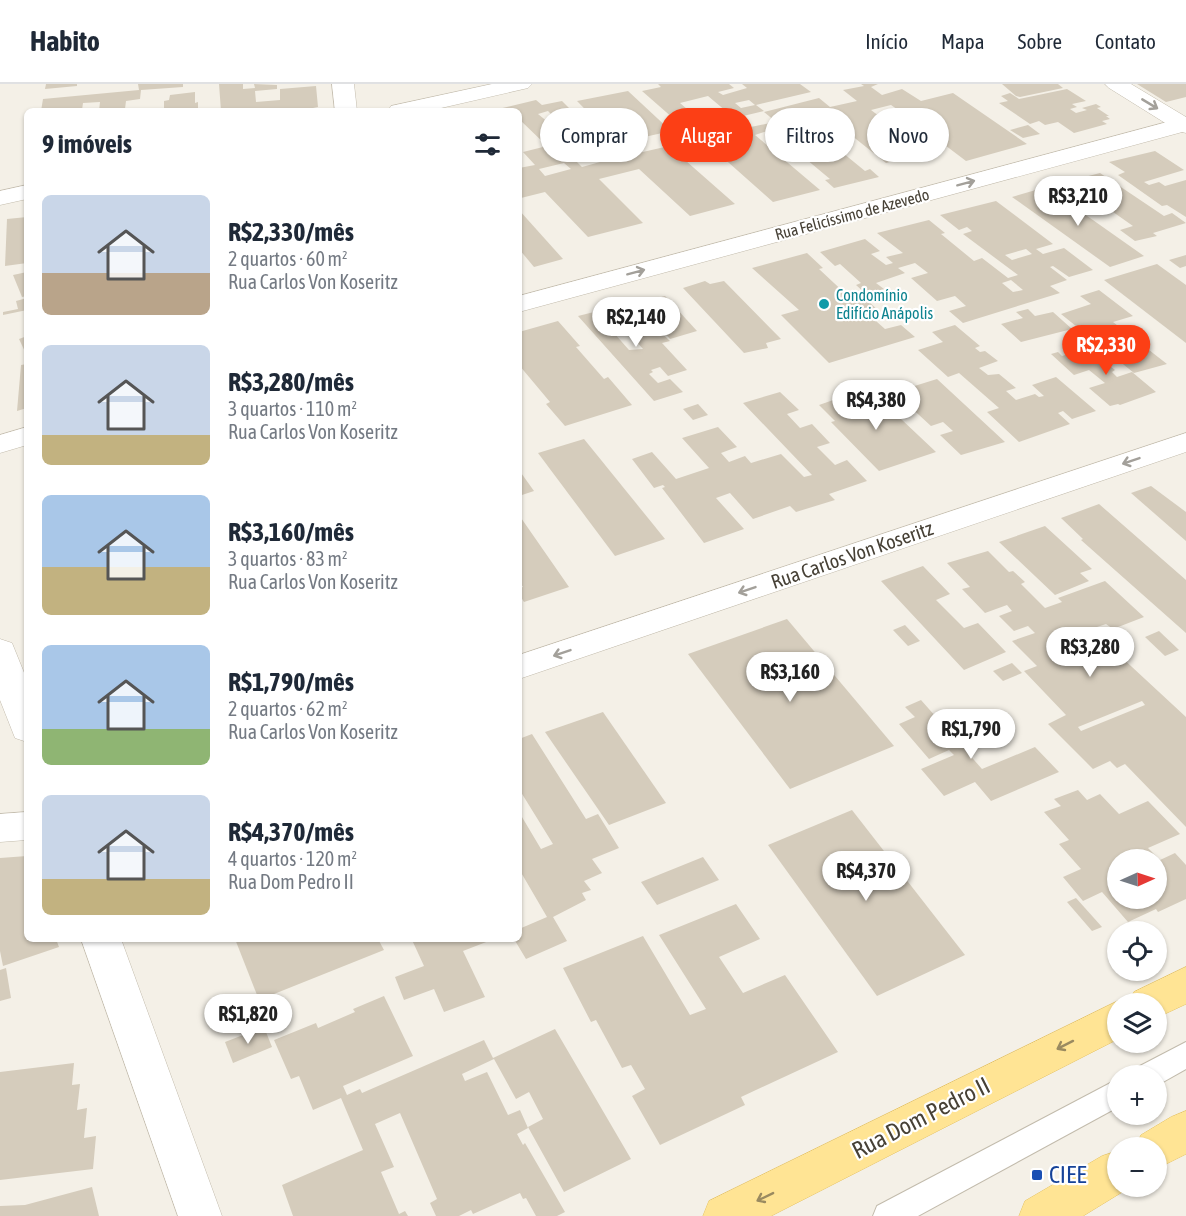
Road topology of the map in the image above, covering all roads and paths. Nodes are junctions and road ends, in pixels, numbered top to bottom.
1 (343, 84) edge
2 (521, 84) edge
3 (1116, 84) edge
4 (346, 108) edge
5 (413, 108) edge
6 (1185, 125) edge
7 (24, 193) edge
8 (0, 198) edge
9 (522, 303) edge
10 (24, 437) edge
11 (1186, 442) edge
12 (0, 444) edge
13 (0, 651) edge
14 (522, 667) edge
15 (24, 720) edge
16 (24, 826) edge
17 (0, 828) edge
18 (102, 942) edge
19 (1186, 984) edge
20 (1167, 994) edge
21 (1107, 1025) edge
22 (1186, 1055) edge
23 (1167, 1066) edge
24 (1107, 1098) edge
25 (1186, 1131) edge
26 (1167, 1142) edge
27 (1107, 1177) edge
28 (200, 1216) edge
29 (725, 1216) edge
30 (888, 1216) edge
31 (1041, 1216) edge

1 - 4 street
2 - 5 street
3 -> 6 street
9 -> 6 street, Rua Felicíssimo de Azevedo
7 - 8 street
10 - 12 street
11 -> 14 street, Rua Carlos Von Koseritz
13 - 15 street
16 - 17 street
18 - 28 street
19 - 20 main road
21 -> 29 main road, Rua Dom Pedro II
22 - 23 lane
24 - 30 lane
25 - 26 main road
27 - 31 main road

